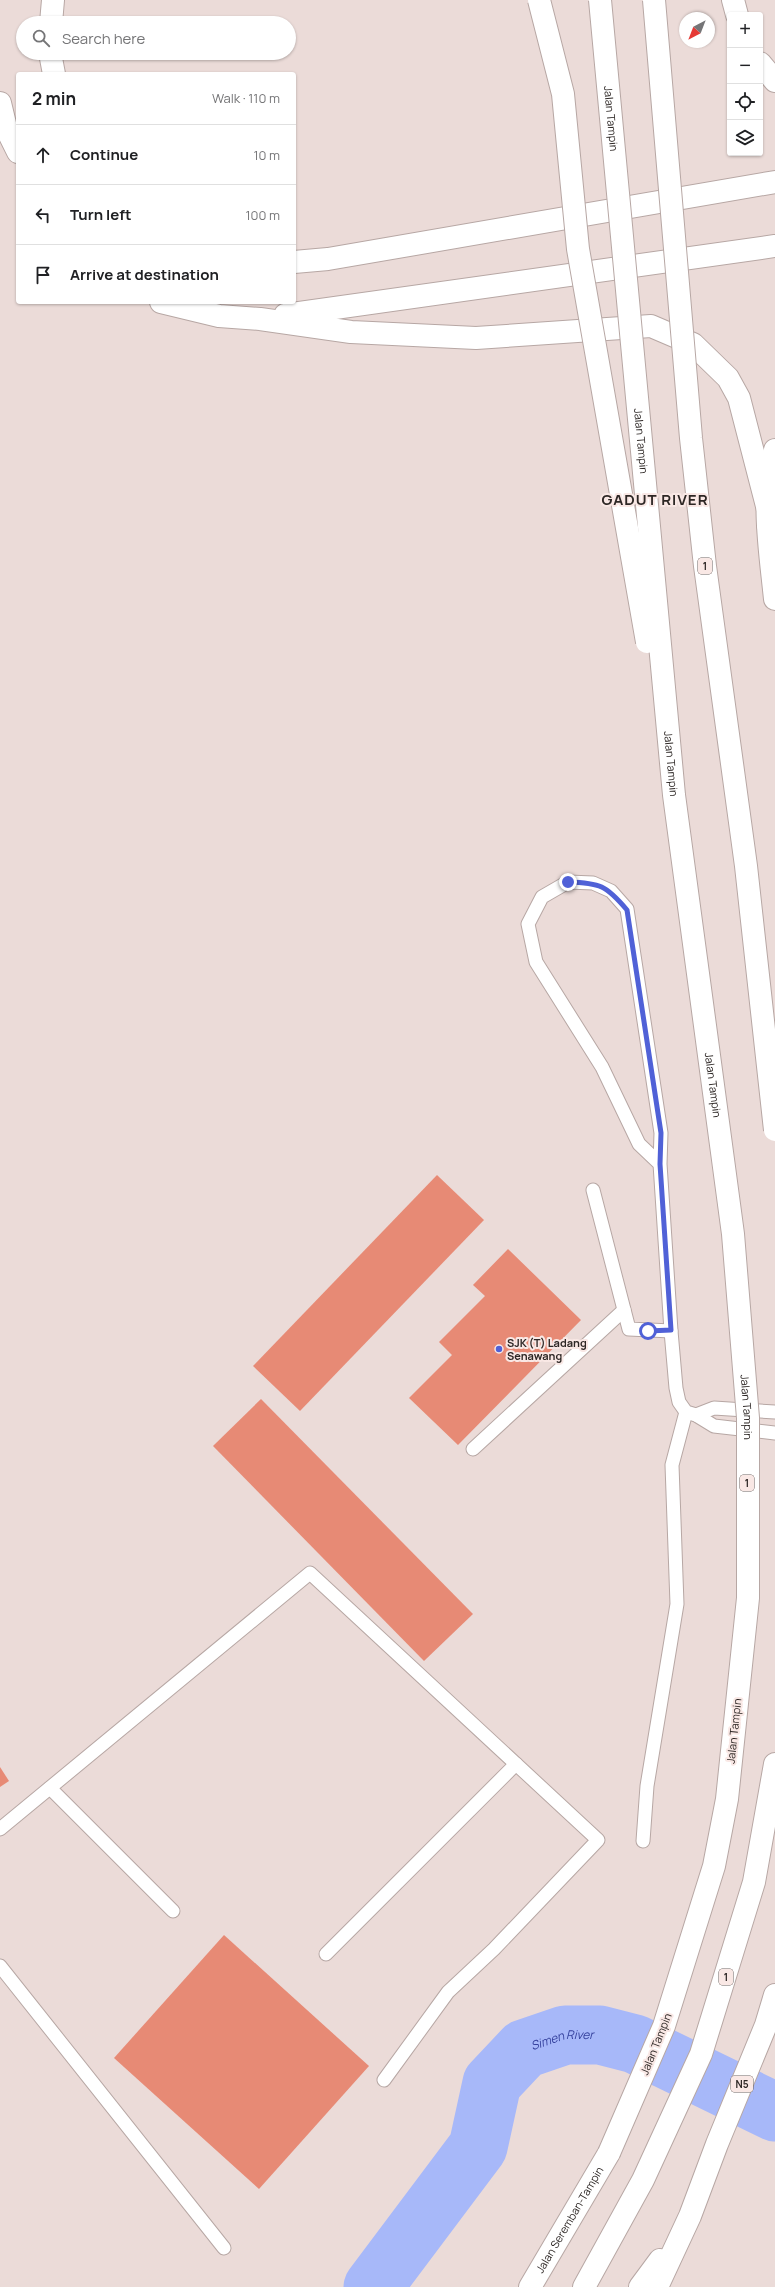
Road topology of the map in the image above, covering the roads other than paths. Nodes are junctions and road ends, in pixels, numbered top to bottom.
1 (53, 0) edge
2 (538, 0) edge
3 (600, 0) edge
4 (654, 0) edge
5 (732, 0) edge
6 (736, 12) edge
7 (52, 16) edge
8 (51, 60) edge
9 (763, 67) edge
10 (54, 72) edge
11 (775, 81) edge
12 (0, 102) edge
13 (16, 148) edge
14 (775, 182) edge
15 (775, 246) edge
16 (296, 262) edge
17 (169, 304) edge
18 (260, 319) junction
19 (775, 450) edge
20 (768, 525) junction
21 (775, 598) edge
22 (674, 795) junction
23 (775, 1130) edge
24 (660, 1164) junction
25 (593, 1190) dead end
26 (624, 1310) junction
27 (671, 1330) junction
28 (775, 1412) edge
29 (691, 1414) junction
30 (775, 1433) edge
31 (473, 1450) dead end
32 (516, 1764) junction
33 (775, 1764) edge
34 (50, 1788) junction
35 (0, 1829) edge
36 (643, 1841) dead end
37 (174, 1911) dead end
38 (326, 1954) dead end
39 (0, 1966) edge
40 (775, 1995) edge
41 (384, 2080) dead end
42 (609, 2153) joint
43 (690, 2216) junction
44 (224, 2248) dead end
45 (530, 2287) edge
46 (584, 2287) edge
47 (640, 2287) edge
48 (657, 2287) edge

1 - 7 main road
2 - 22 main road, bridge
3 - 22 main road, Jalan Tampin / 1, bridge
4 - 23 main road, 1, bridge
5 - 6 main road
8 - 10 main road
9 - 11 main road
12 - 13 main road
14 - 16 main road
15 - 18 main road
17 - 18 main road
18 - 20 main road
19 - 20 main road
20 - 21 main road
22 - 42 main road, Jalan Tampin / 1, bridge
24 - 24 lane
24 - 27 lane
25 - 26 lane
26 - 27 lane
26 - 31 lane
27 - 29 lane
28 - 29 lane
29 - 30 lane
29 - 36 lane
32 - 34 lane
32 - 38 lane
32 - 41 lane
33 - 46 main road, 1
34 - 35 lane
34 - 37 lane
39 - 44 lane
40 - 43 main road, N5
42 - 45 main road, Jalan Seremban-Tampin / 1
43 - 47 main road, N5
43 - 48 main road

